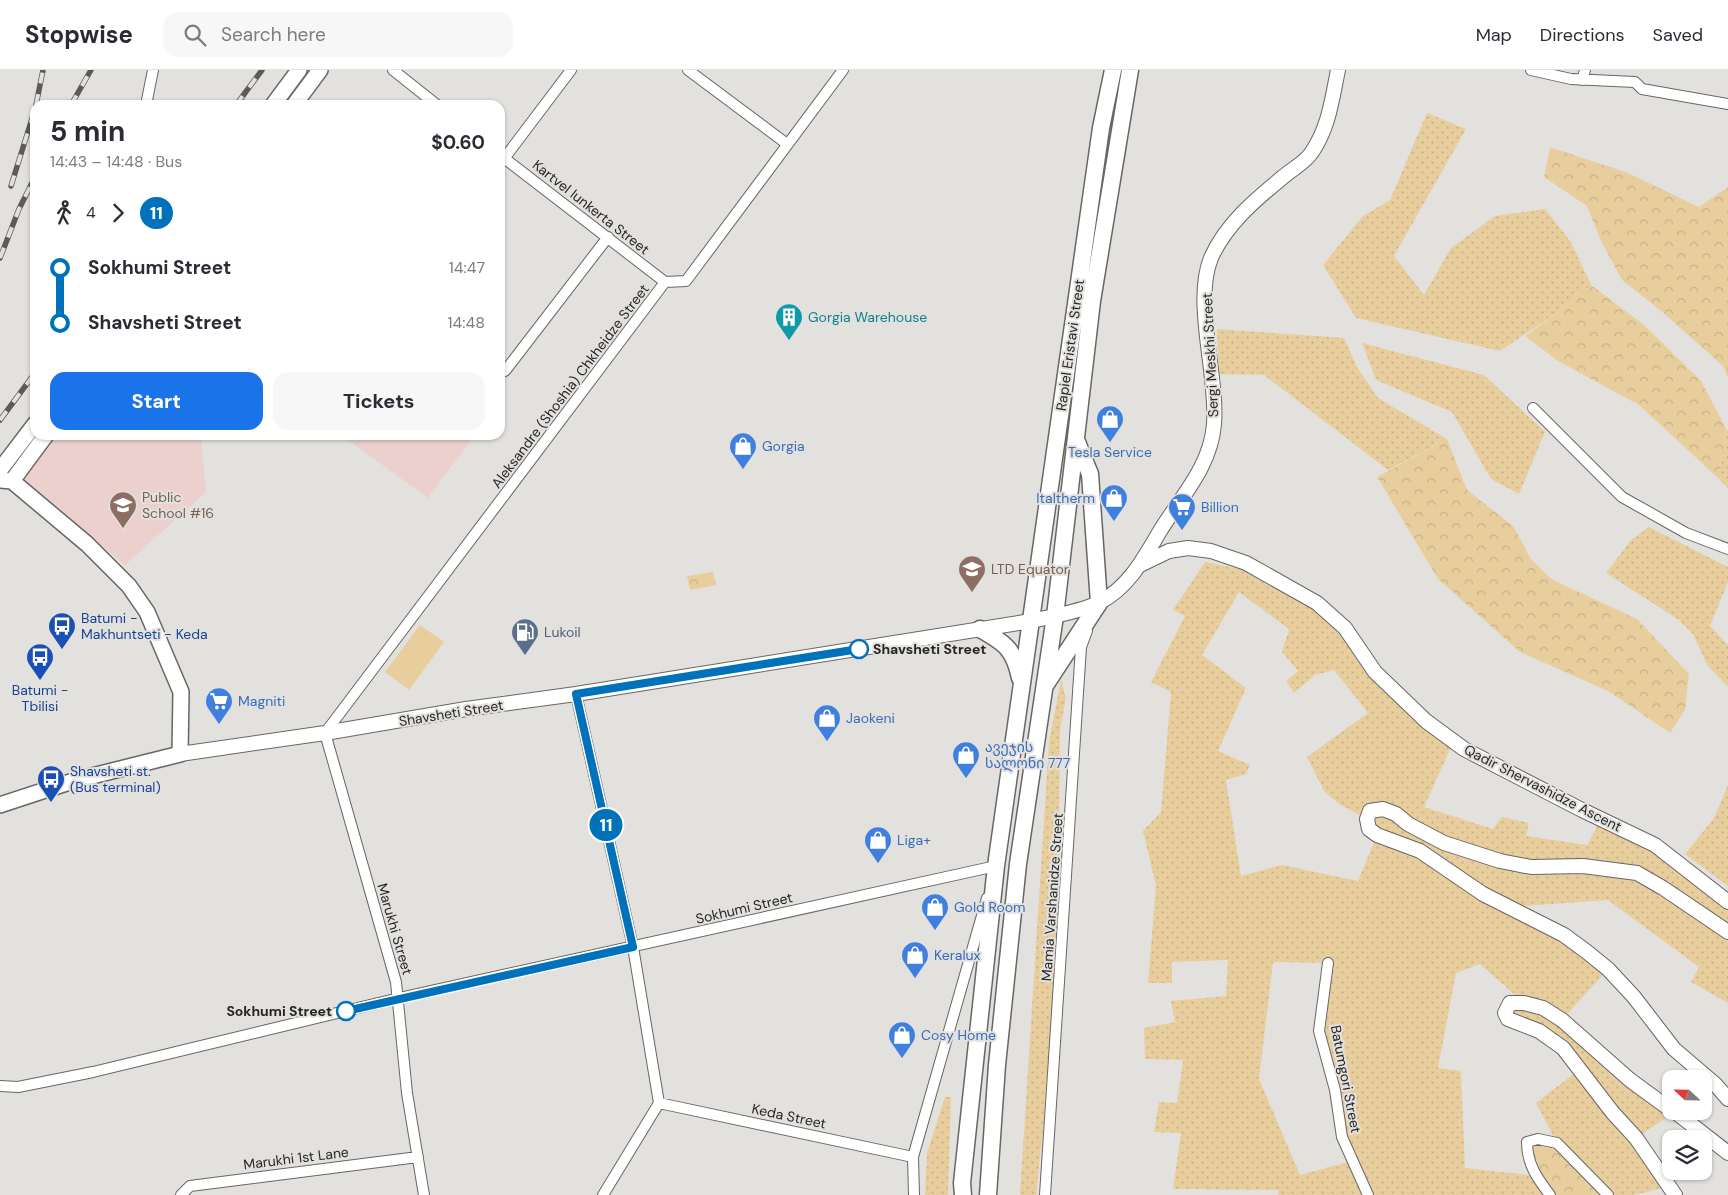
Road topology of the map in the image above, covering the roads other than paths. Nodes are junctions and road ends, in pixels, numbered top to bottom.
1 (153, 70) edge
2 (300, 70) edge
3 (320, 70) edge
4 (394, 70) edge
5 (571, 70) edge
6 (688, 70) edge
7 (843, 70) edge
8 (1113, 70) edge
9 (1130, 70) edge
10 (1338, 70) edge
11 (1531, 70) edge
12 (1583, 75) edge
13 (147, 100) edge
14 (277, 100) edge
15 (298, 100) edge
16 (432, 100) edge
17 (1728, 104) edge
18 (787, 144) junction
19 (505, 154) edge
20 (505, 162) edge
21 (608, 237) junction
22 (665, 282) junction
23 (505, 365) edge
24 (1532, 408) dead end
25 (30, 431) edge
26 (42, 440) edge
27 (1076, 440) junction
28 (0, 470) edge
29 (6, 481) edge
30 (1728, 549) edge
31 (1142, 564) junction
32 (1099, 603) junction
33 (1054, 616) junction
34 (1031, 621) junction
35 (980, 629) junction
36 (1022, 686) junction
37 (1042, 690) junction
38 (576, 694) junction
39 (325, 733) junction
40 (180, 754) junction
41 (0, 805) edge
42 (996, 866) junction
43 (1728, 902) edge
44 (1728, 932) edge
45 (633, 947) junction
46 (1328, 963) dead end
47 (399, 998) junction
48 (0, 1086) edge
49 (1728, 1099) edge
50 (659, 1103) junction
51 (1662, 1103) edge
52 (1685, 1120) edge
53 (1728, 1153) edge
54 (418, 1156) junction
55 (913, 1157) junction
56 (181, 1195) edge
57 (424, 1195) edge
58 (602, 1195) edge
59 (914, 1195) edge
60 (963, 1195) edge
61 (988, 1195) edge
62 (1045, 1195) edge
63 (1368, 1195) edge
64 (1550, 1195) edge
65 (1608, 1195) edge
66 (1675, 1195) edge

1 - 13 street
2 - 14 main road
3 - 15 main road
4 - 16 street
5 - 19 street
6 - 18 street
7 - 18 street, Aleksandre (Shoshia) Chkheidze Street
8 - 34 main road, Rapiel Eristavi Street
9 - 27 main road, Rapiel Eristavi Street
10 - 31 street, Sergi Meskhi Street
11 - 12 street
12 - 17 street
18 - 22 street, Aleksandre (Shoshia) Chkheidze Street
20 - 21 street, Kartvel Iunkerta Street
21 - 22 street, Kartvel Iunkerta Street
21 - 23 street
22 - 39 street, Aleksandre (Shoshia) Chkheidze Street
24 - 30 street
25 - 28 main road
26 - 29 main road
27 - 32 main road
27 - 33 main road, Rapiel Eristavi Street
29 - 40 main road
31 - 32 street, Sergi Meskhi Street
31 - 43 street, Qadir Shervashidze Ascent
32 - 33 street, Sergi Meskhi Street
32 - 37 main road
32 - 62 street, Mamia Varshanidze Street
33 - 34 street, Shavsheti Street
33 - 37 main road, Rapiel Eristavi Street
34 - 35 street, Shavsheti Street
34 - 36 main road, Rapiel Eristavi Street
35 - 36 main road
35 - 38 street, Shavsheti Street
36 - 42 main road, Rapiel Eristavi Street
37 - 61 main road, Rapiel Eristavi Street
38 - 39 street, Shavsheti Street
38 - 45 street
39 - 40 street, Shavsheti Street
39 - 47 street, Marukhi Street
40 - 41 main road, Shavsheti Street
42 - 45 street, Sokhumi Street
42 - 55 street
42 - 60 main road, Rapiel Eristavi Street
44 - 49 street
45 - 47 street, Sokhumi Street
45 - 50 street
46 - 63 street, Batumgori Street
47 - 48 street, Sokhumi Street
47 - 54 street, Marukhi Street
50 - 55 street, Keda Street
50 - 58 street
51 - 66 street
52 - 53 street
54 - 56 street, Marukhi 1st Lane
54 - 57 street, Marukhi Street
55 - 59 street
64 - 65 street

